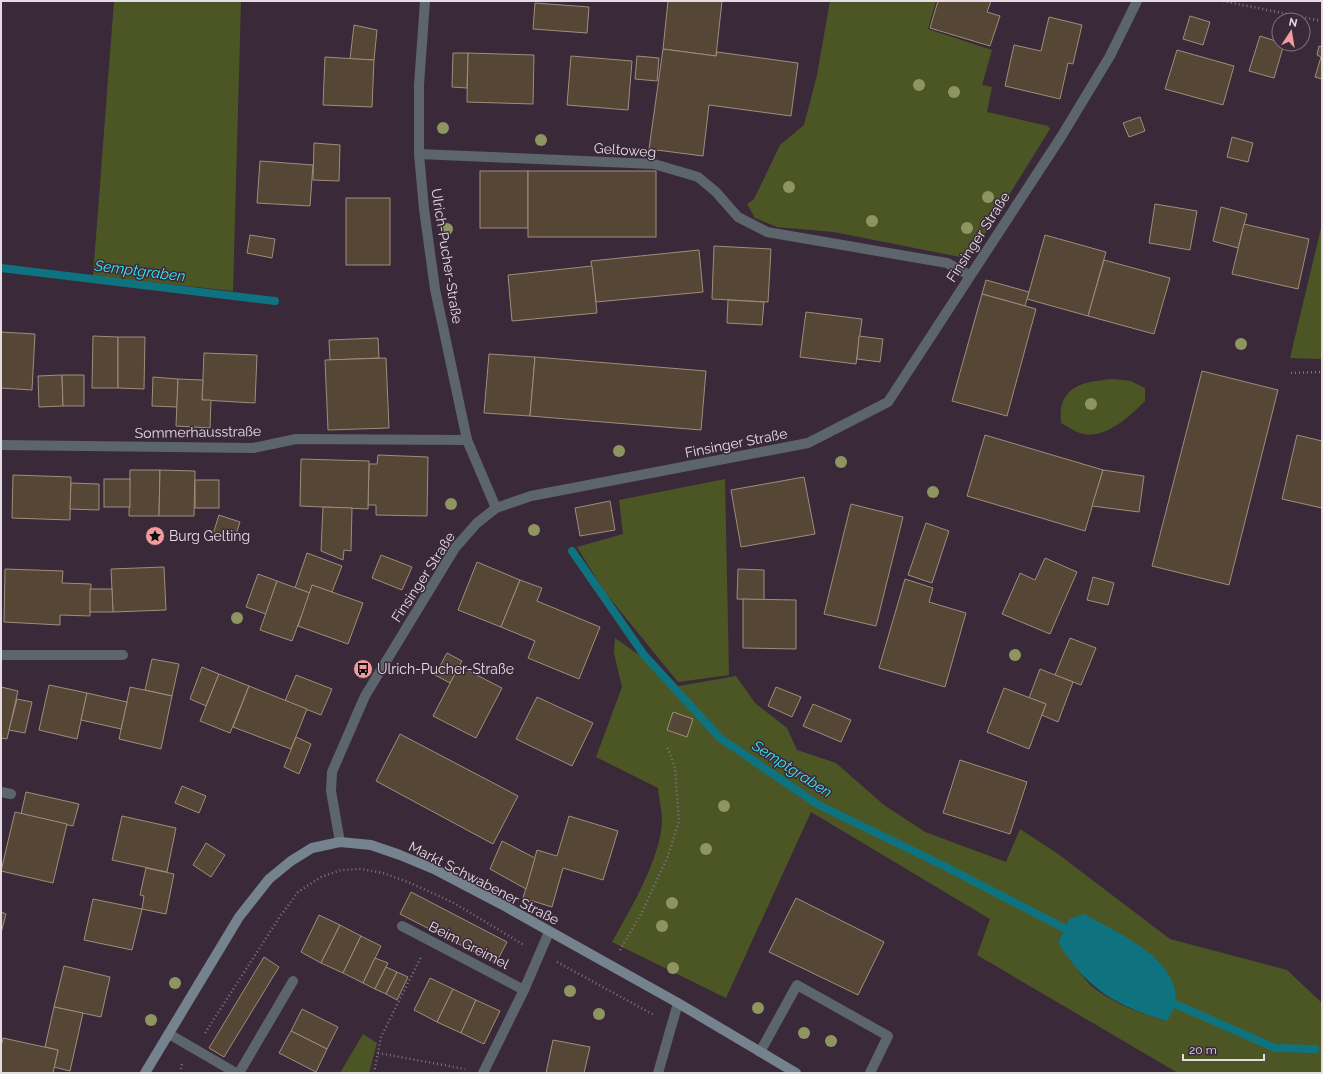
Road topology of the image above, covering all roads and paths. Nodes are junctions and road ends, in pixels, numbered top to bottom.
1 (425, 1) edge
2 (1137, 1) edge
3 (1223, 1) edge
4 (1322, 21) edge
5 (419, 154) junction
6 (969, 275) junction
7 (1322, 372) edge
8 (1291, 373) dead end
9 (467, 440) junction
10 (1, 445) edge
11 (496, 508) junction
12 (1, 655) edge
13 (123, 655) dead end
14 (667, 746) dead end
15 (340, 842) junction
16 (402, 926) dead end
17 (549, 932) junction
18 (429, 940) junction
19 (539, 954) junction
20 (611, 966) junction
21 (293, 981) dead end
22 (524, 990) junction
23 (678, 1003) junction
24 (168, 1034) junction
25 (188, 1046) junction
26 (378, 1052) junction
27 (760, 1052) junction
28 (145, 1073) edge
29 (180, 1073) edge
30 (236, 1073) edge
31 (239, 1073) edge
32 (374, 1073) edge
33 (483, 1073) edge
34 (658, 1073) edge
35 (796, 1073) edge
36 (870, 1073) edge

1 - 5 street, Ulrich-Pucher-Straße
2 - 6 street, Finsinger Straße
3 - 4 path
5 - 6 street, Geltoweg
5 - 9 street, Ulrich-Pucher-Straße
6 - 11 street, Finsinger Straße
7 - 8 path
9 - 10 street, Sommerhausstraße
9 - 11 street, Ulrich-Pucher-Straße
11 - 15 street, Finsinger Straße
12 - 13 street
14 - 20 path
15 - 17 main road, Markt Schwabener Straße
15 - 24 main road, Markt Schwabener Straße
16 - 18 street, Beim Greimel
17 - 19 street
17 - 20 main road, Markt Schwabener Straße
18 - 22 street, Beim Greimel
18 - 26 path
19 - 22 street
19 - 25 path
20 - 23 main road, Markt Schwabener Straße
21 - 31 street
22 - 33 street
23 - 27 main road, Markt Schwabener Straße
23 - 34 street
24 - 25 street
24 - 28 main road, Markt Schwabener Straße
25 - 29 path
25 - 30 street
26 - 32 path
26 - 33 path
27 - 35 main road, Markt Schwabener Straße
27 - 36 street

